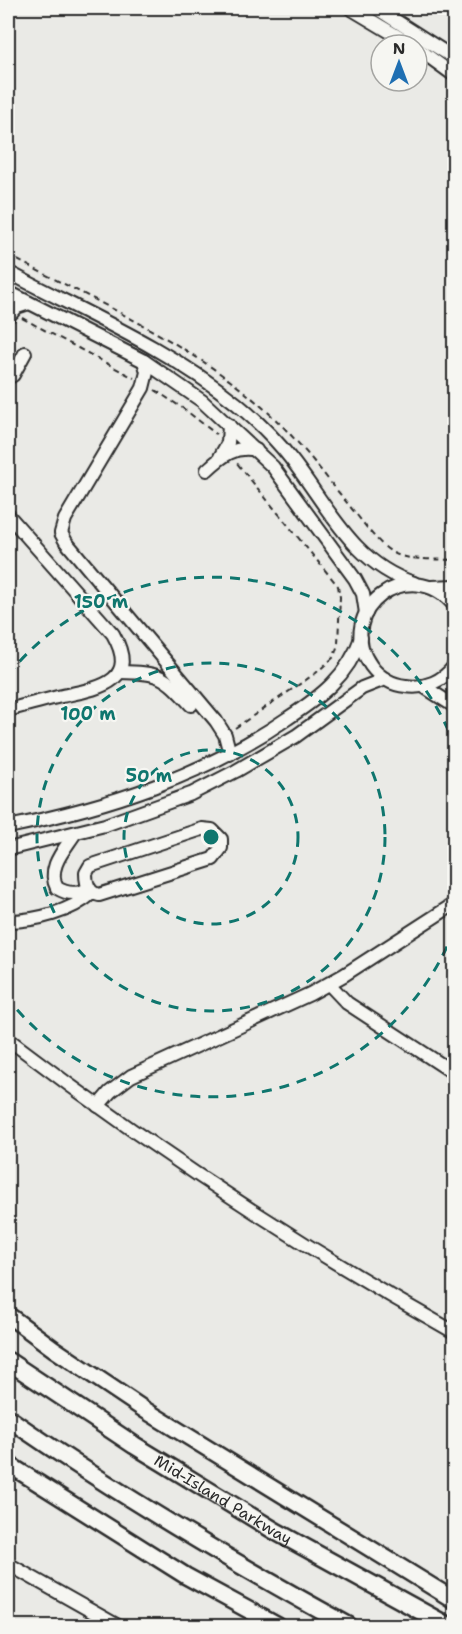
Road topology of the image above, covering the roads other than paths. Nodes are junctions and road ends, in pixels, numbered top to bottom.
1 (350, 8) edge
2 (376, 8) edge
3 (392, 33) edge
4 (429, 57) edge
5 (454, 58) edge
6 (454, 75) edge
7 (8, 272) edge
8 (8, 292) edge
9 (8, 301) edge
10 (29, 303) junction
11 (11, 316) edge
12 (25, 353) dead end
13 (144, 361) junction
14 (8, 378) edge
15 (229, 425) junction
16 (256, 450) junction
17 (219, 458) junction
18 (207, 470) dead end
19 (8, 515) edge
20 (414, 583) junction
21 (454, 586) edge
22 (432, 587) junction
23 (454, 605) edge
24 (366, 613) junction
25 (361, 638) junction
26 (454, 666) edge
27 (124, 672) junction
28 (385, 679) junction
29 (423, 686) junction
30 (191, 705) dead end
31 (454, 706) edge
32 (8, 710) edge
33 (232, 753) junction
34 (243, 768) junction
35 (8, 827) edge
36 (75, 833) junction
37 (8, 849) edge
38 (90, 890) junction
39 (454, 904) edge
40 (8, 921) edge
41 (329, 984) junction
42 (8, 1039) edge
43 (454, 1073) edge
44 (98, 1106) junction
45 (8, 1315) edge
46 (454, 1332) edge
47 (8, 1361) edge
48 (8, 1418) edge
49 (8, 1464) edge
50 (8, 1564) edge
51 (454, 1600) edge
52 (118, 1626) edge
53 (278, 1626) edge
54 (349, 1626) edge
55 (448, 1626) edge

1 - 3 street
2 - 5 street
4 - 6 street
7 - 20 street
8 - 10 street
9 - 11 street
10 - 11 street
10 - 13 street
12 - 14 street
13 - 15 street
13 - 33 street
15 - 16 street
15 - 17 street
16 - 17 street
16 - 24 street
17 - 18 street
19 - 27 street
20 - 22 street
20 - 24 street
21 - 22 street
22 - 23 street
24 - 25 street
25 - 28 street
25 - 33 street
26 - 29 street
27 - 30 street
27 - 32 street
28 - 29 street
28 - 34 street
29 - 31 street
33 - 34 street
33 - 35 street
34 - 36 street
36 - 37 street
36 - 38 street
38 - 38 street
38 - 40 street
39 - 41 street
41 - 43 street
41 - 44 street
42 - 44 street
44 - 46 street
45 - 51 main road
47 - 55 highway, Mid-Island Parkway
48 - 54 highway
49 - 53 main road
50 - 52 street

